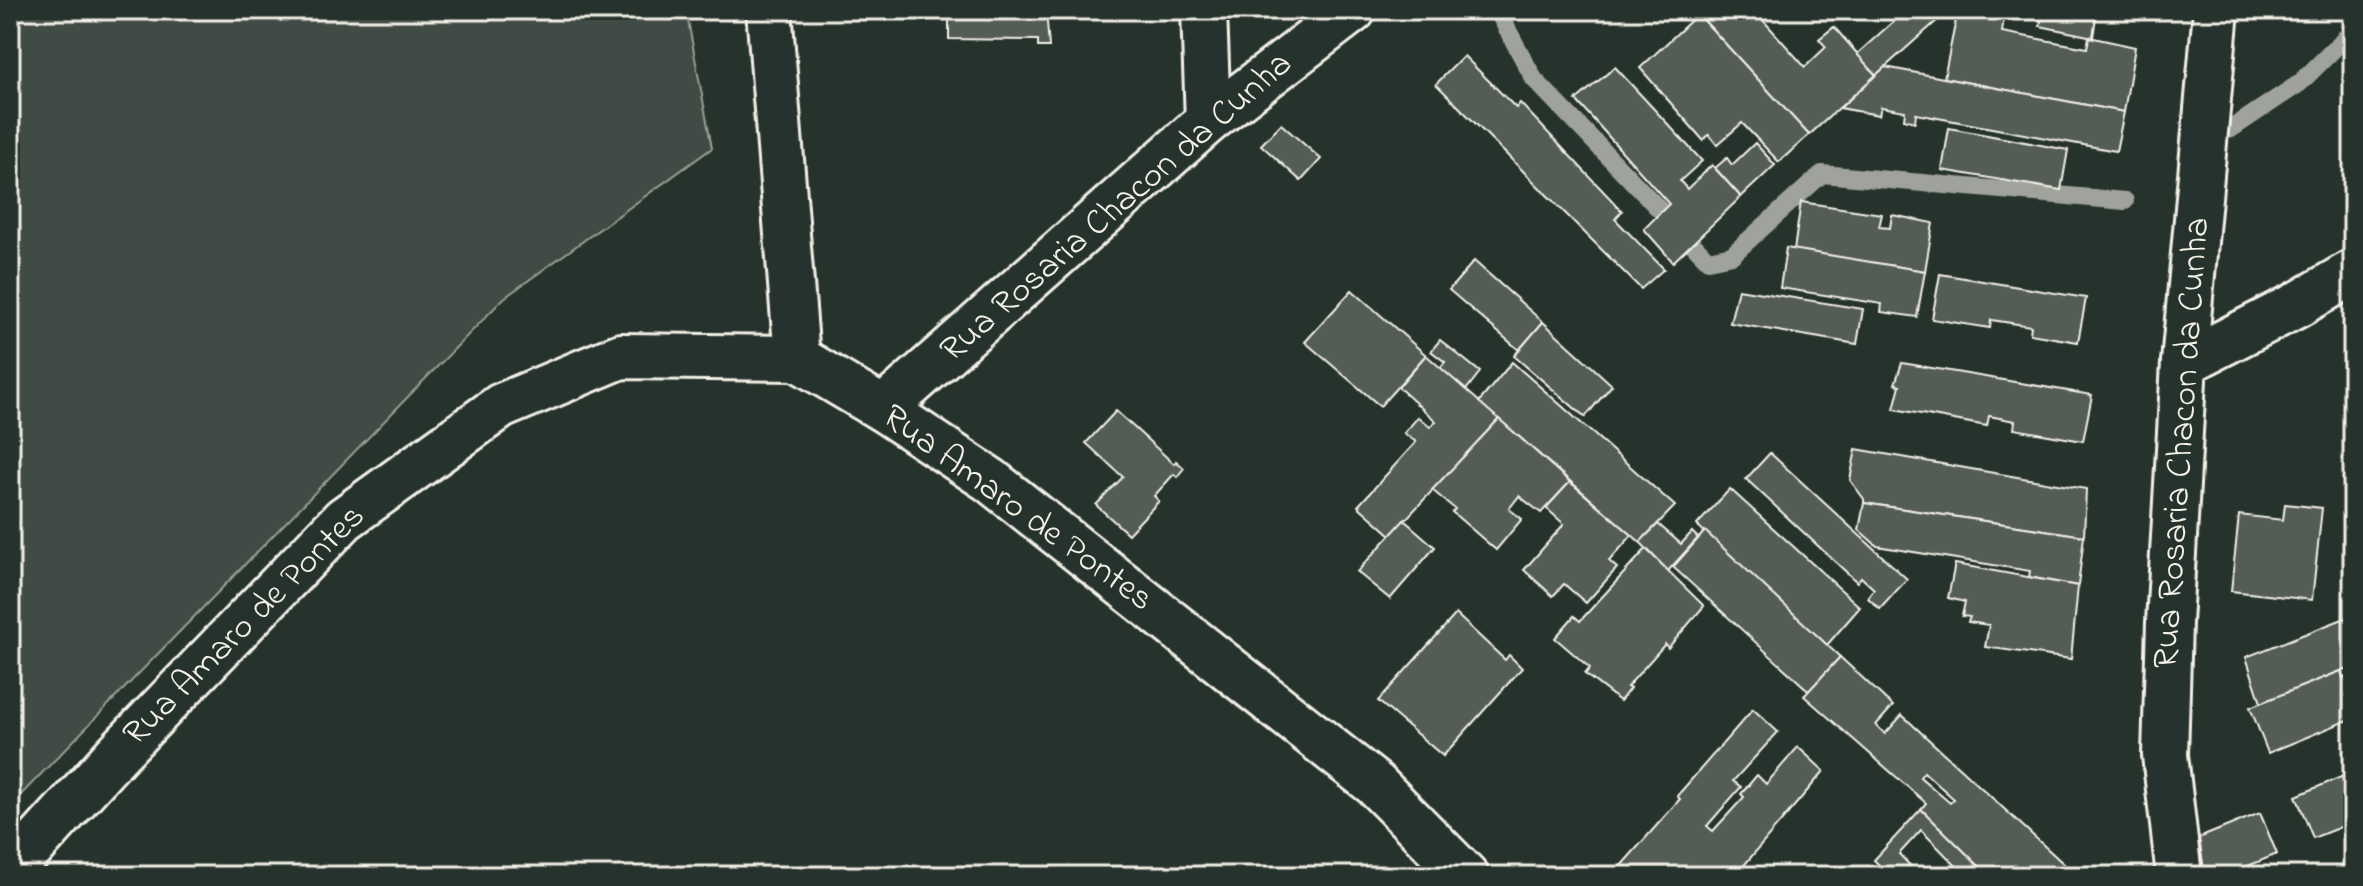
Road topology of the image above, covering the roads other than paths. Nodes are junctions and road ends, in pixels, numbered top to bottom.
1 (769, 10) edge
2 (1204, 10) edge
3 (1353, 10) edge
4 (2216, 10) edge
5 (1208, 121) junction
6 (2353, 272) edge
7 (797, 358) junction
8 (2184, 363) junction
9 (883, 409) junction
10 (10, 872) edge
11 (1466, 876) edge
12 (2179, 876) edge

1 - 7 street
2 - 5 street
3 - 5 street, Rua Rosaria Chacon da Cunha
4 - 8 street, Rua Rosaria Chacon da Cunha
5 - 9 street, Rua Rosaria Chacon da Cunha
6 - 8 street
7 - 9 street, Rua Amaro de Pontes
7 - 10 street, Rua Amaro de Pontes
8 - 12 street, Rua Rosaria Chacon da Cunha
9 - 11 street, Rua Amaro de Pontes

